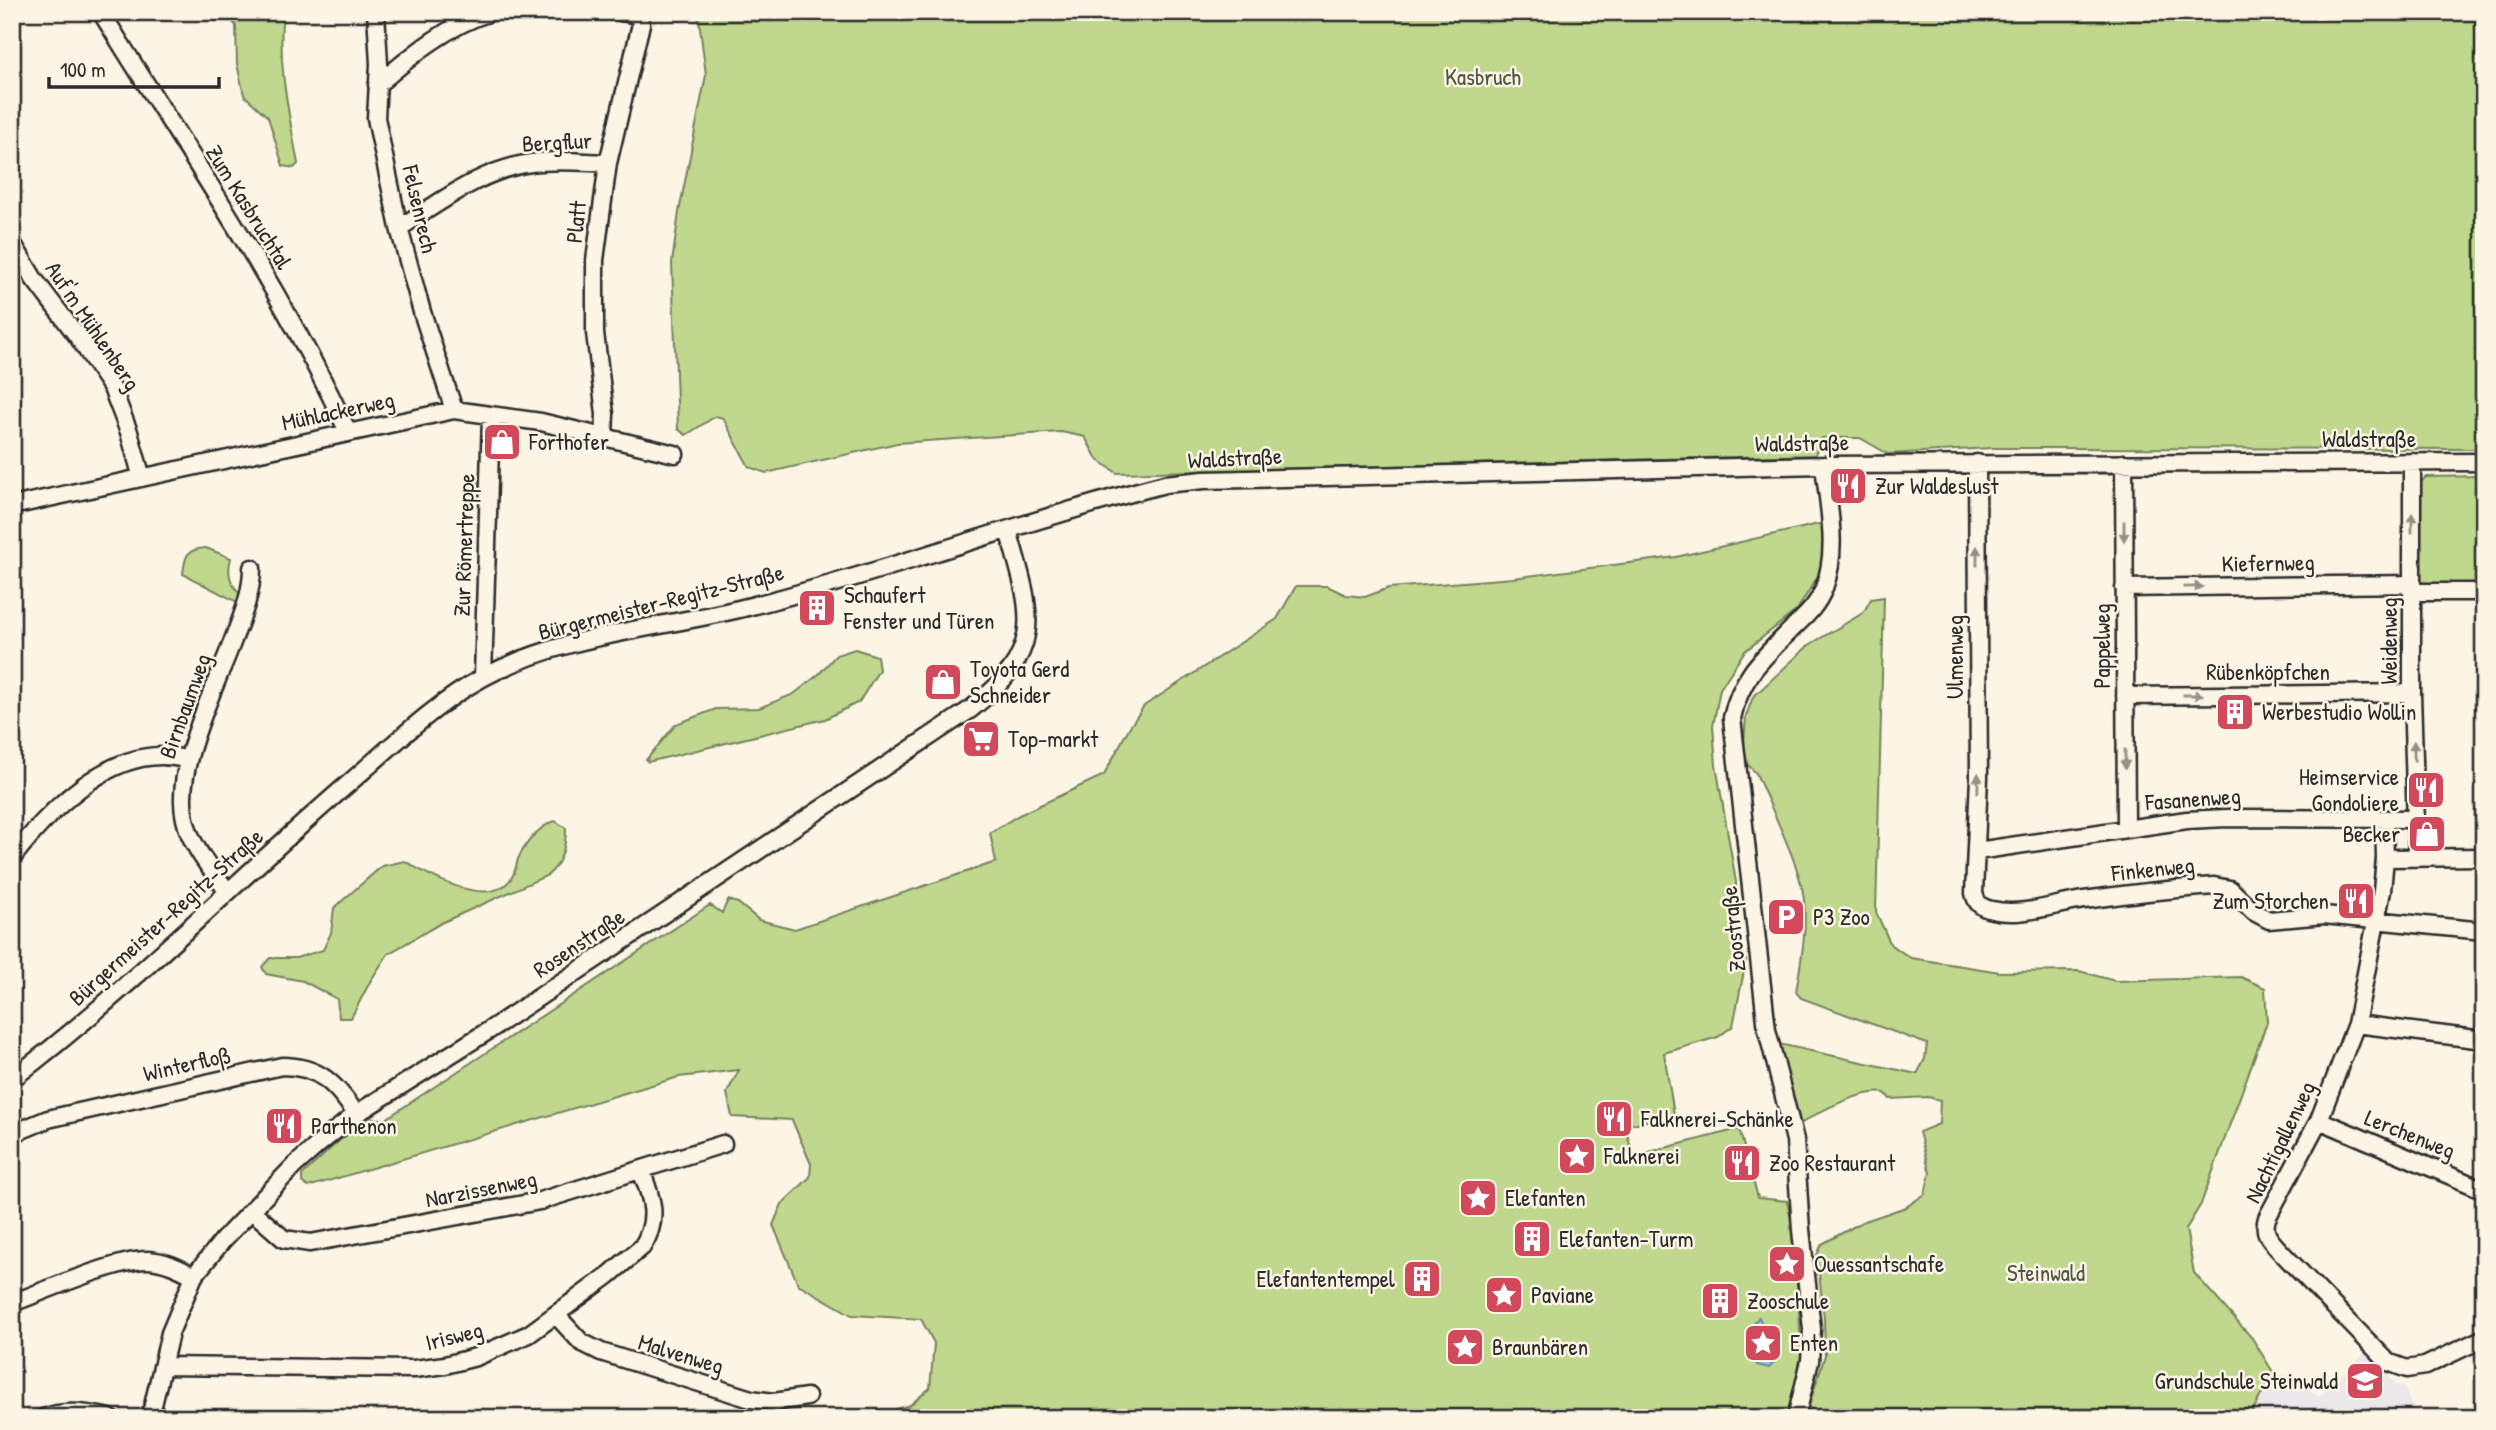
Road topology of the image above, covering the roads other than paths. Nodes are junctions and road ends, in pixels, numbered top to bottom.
1 (101, 12) edge
2 (376, 12) edge
3 (491, 12) edge
4 (621, 12) edge
5 (377, 85) junction
6 (608, 163) junction
7 (399, 228) junction
8 (12, 242) edge
9 (454, 410) junction
10 (491, 415) junction
11 (348, 432) junction
12 (604, 436) junction
13 (675, 454) dead end
14 (2412, 462) junction
15 (1977, 463) junction
16 (2123, 463) junction
17 (2484, 463) edge
18 (1824, 465) junction
19 (142, 478) junction
20 (1123, 495) joint
21 (12, 506) edge
22 (1008, 530) junction
23 (252, 568) dead end
24 (2124, 588) junction
25 (2412, 588) junction
26 (2484, 592) edge
27 (483, 677) junction
28 (2412, 693) junction
29 (2125, 695) junction
30 (188, 760) junction
31 (2384, 819) junction
32 (2415, 819) junction
33 (2126, 828) junction
34 (1977, 851) junction
35 (2479, 855) edge
36 (12, 858) edge
37 (2385, 858) junction
38 (2417, 858) junction
39 (228, 892) junction
40 (2377, 920) junction
41 (2484, 931) edge
42 (2356, 1024) junction
43 (2484, 1040) edge
44 (12, 1079) edge
45 (356, 1114) junction
46 (2319, 1120) junction
47 (12, 1134) edge
48 (723, 1144) dead end
49 (641, 1171) junction
50 (2484, 1190) edge
51 (251, 1211) junction
52 (194, 1276) junction
53 (12, 1303) edge
54 (556, 1315) junction
55 (2484, 1338) edge
56 (163, 1366) junction
57 (807, 1397) dead end
58 (43, 1418) edge
59 (110, 1418) edge
60 (150, 1418) edge
61 (1796, 1418) edge

1 - 11 street, Zum Kasbruchtal
2 - 5 street, Felsenrech
3 - 5 street
4 - 6 street, Platt
5 - 7 street, Felsenrech
6 - 7 street, Bergflur
6 - 12 street, Platt
7 - 9 street, Felsenrech
8 - 19 street, Auf'm Mühlenberg
9 - 10 street, Mühlackerweg
9 - 11 street, Mühlackerweg
10 - 12 street, Mühlackerweg
10 - 27 street, Zur Römertreppe
11 - 19 street, Mühlackerweg
12 - 13 street, Mühlackerweg
14 - 16 street, Waldstraße
14 - 17 street, Waldstraße
25 -> 14 street, Weidenweg
15 - 16 street, Waldstraße
15 - 18 street, Waldstraße
34 -> 15 street, Ulmenweg
16 -> 24 street, Pappelweg
18 - 20 street, Waldstraße
18 - 61 street, Zoostraße
19 - 21 street, Mühlackerweg
20 - 22 street, Bürgermeister-Regitz-Straße
22 - 27 street, Bürgermeister-Regitz-Straße
22 - 45 street, Rosenstraße
23 - 30 street, Birnbaumweg
24 -> 25 street, Kiefernweg
24 - 29 street, Pappelweg
25 - 26 street, Kiefernweg
25 - 28 street, Weidenweg
27 - 39 street, Bürgermeister-Regitz-Straße
29 -> 28 street, Rübenköpfchen
32 -> 28 street, Weidenweg
29 -> 33 street, Pappelweg
30 - 36 street
30 - 39 street, Birnbaumweg
31 - 32 street, Fasanenweg
31 - 33 street, Fasanenweg
31 - 37 street, Nachtigallenweg
32 - 38 street, Weidenweg
33 - 34 street, Fasanenweg
34 - 40 street, Finkenweg
35 - 38 street
37 - 38 street
37 - 40 street, Nachtigallenweg
39 - 44 street, Bürgermeister-Regitz-Straße
40 - 41 street
40 - 42 street, Nachtigallenweg
42 - 43 street
42 - 46 street, Nachtigallenweg
45 - 47 street, Winterfloß
45 - 51 street, Rosenstraße
46 - 50 street, Lerchenweg
46 - 55 street, Nachtigallenweg
48 - 49 street, Narzissenweg
49 - 51 street, Narzissenweg
49 - 54 street, Irisweg
51 - 52 street, Rosenstraße
52 - 53 street
52 - 56 street, Rosenstraße
54 - 56 street, Irisweg
54 - 57 street, Malvenweg
56 - 60 street, Rosenstraße
58 - 59 street

